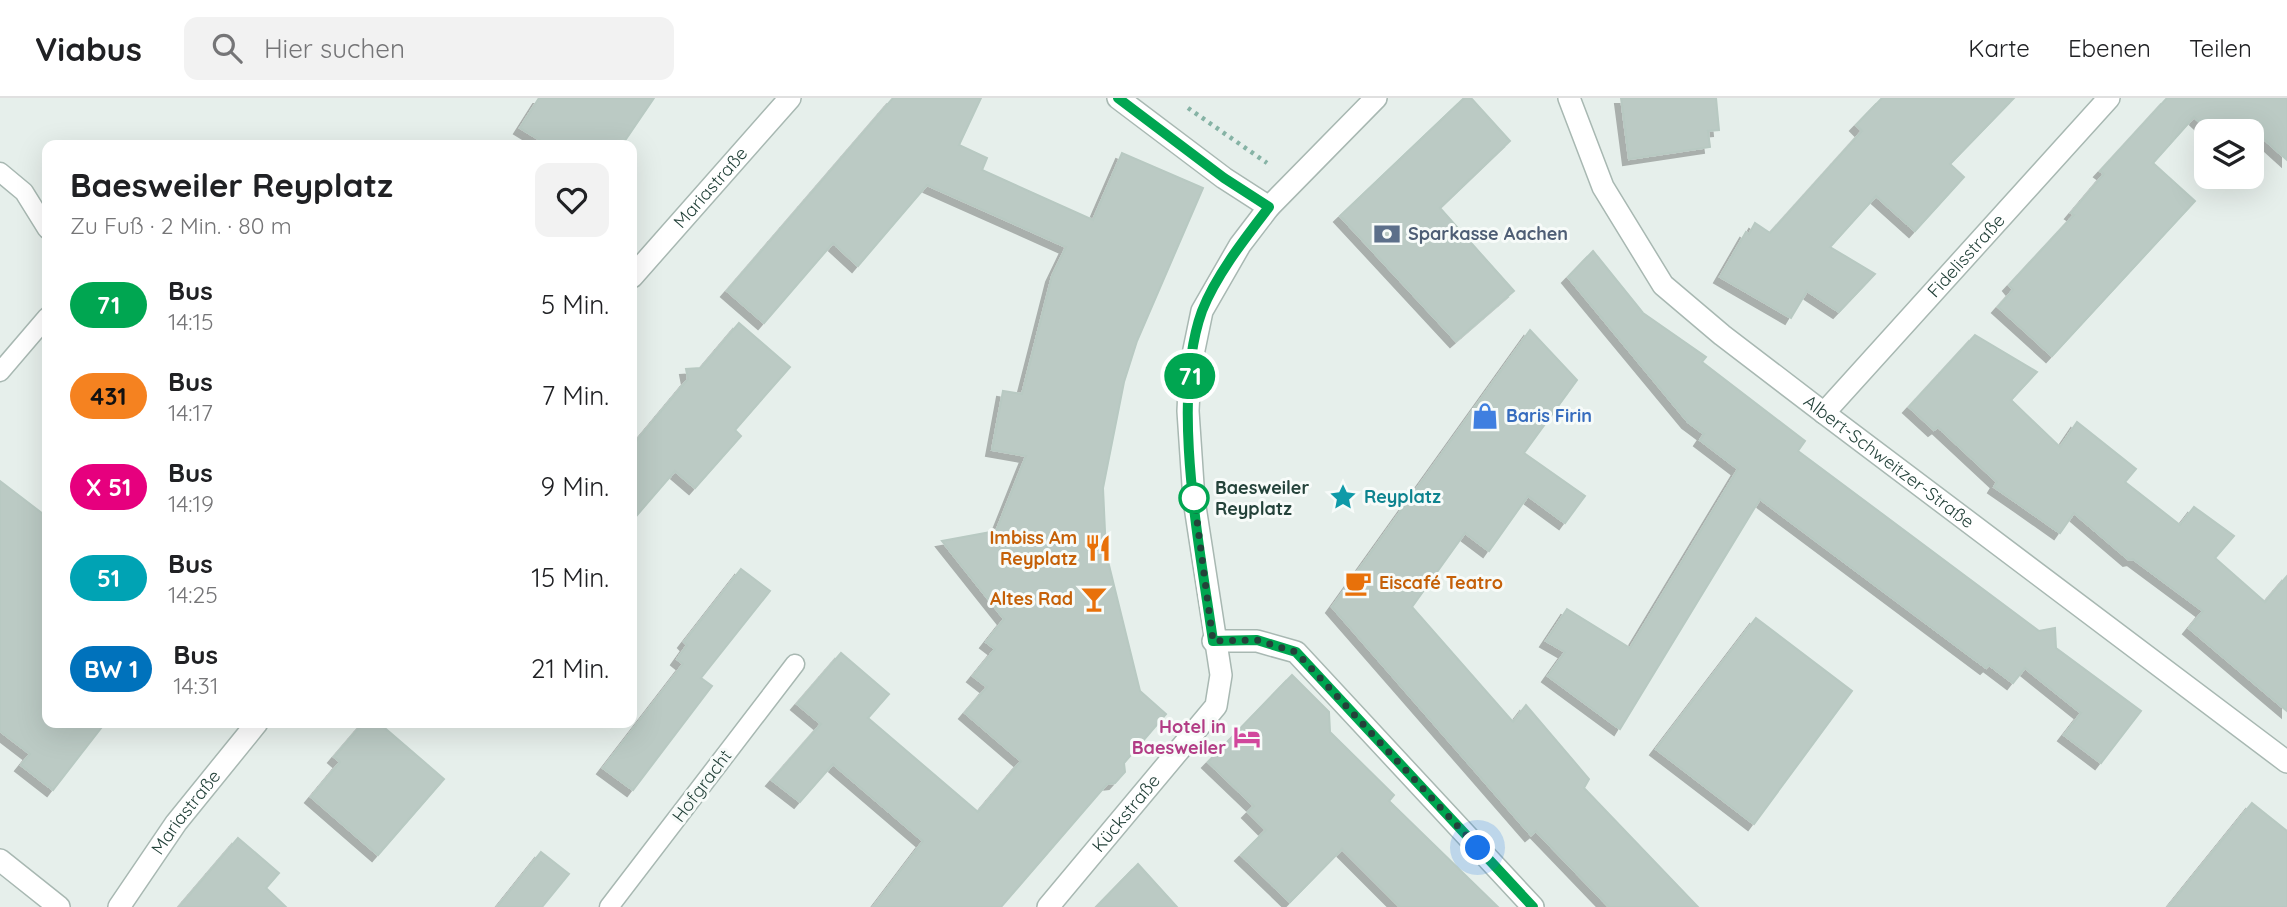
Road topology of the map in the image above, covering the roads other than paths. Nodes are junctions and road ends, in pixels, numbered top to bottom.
1 (790, 98) edge
2 (1118, 98) edge
3 (1376, 98) edge
4 (1569, 98) edge
5 (2109, 98) edge
6 (0, 172) edge
7 (1269, 207) junction
8 (42, 221) edge
9 (637, 271) edge
10 (42, 323) edge
11 (0, 372) edge
12 (1824, 414) junction
13 (1213, 641) junction
14 (795, 664) dead end
15 (253, 728) edge
16 (2287, 762) edge
17 (0, 860) edge
18 (59, 907) edge
19 (119, 907) edge
20 (609, 907) edge
21 (1048, 907) edge
22 (1533, 907) edge

1 - 9 street, Mariastraße
2 - 7 street
3 - 7 street
4 - 12 street, Albert-Schweitzer-Straße
5 - 12 street, Fidelisstraße
6 - 8 lane
7 - 13 street
10 - 11 lane
12 - 16 street, Albert-Schweitzer-Straße
13 - 21 street, Kückstraße
13 - 22 street
14 - 20 lane, Hofgracht
15 - 19 street, Mariastraße
17 - 18 street

